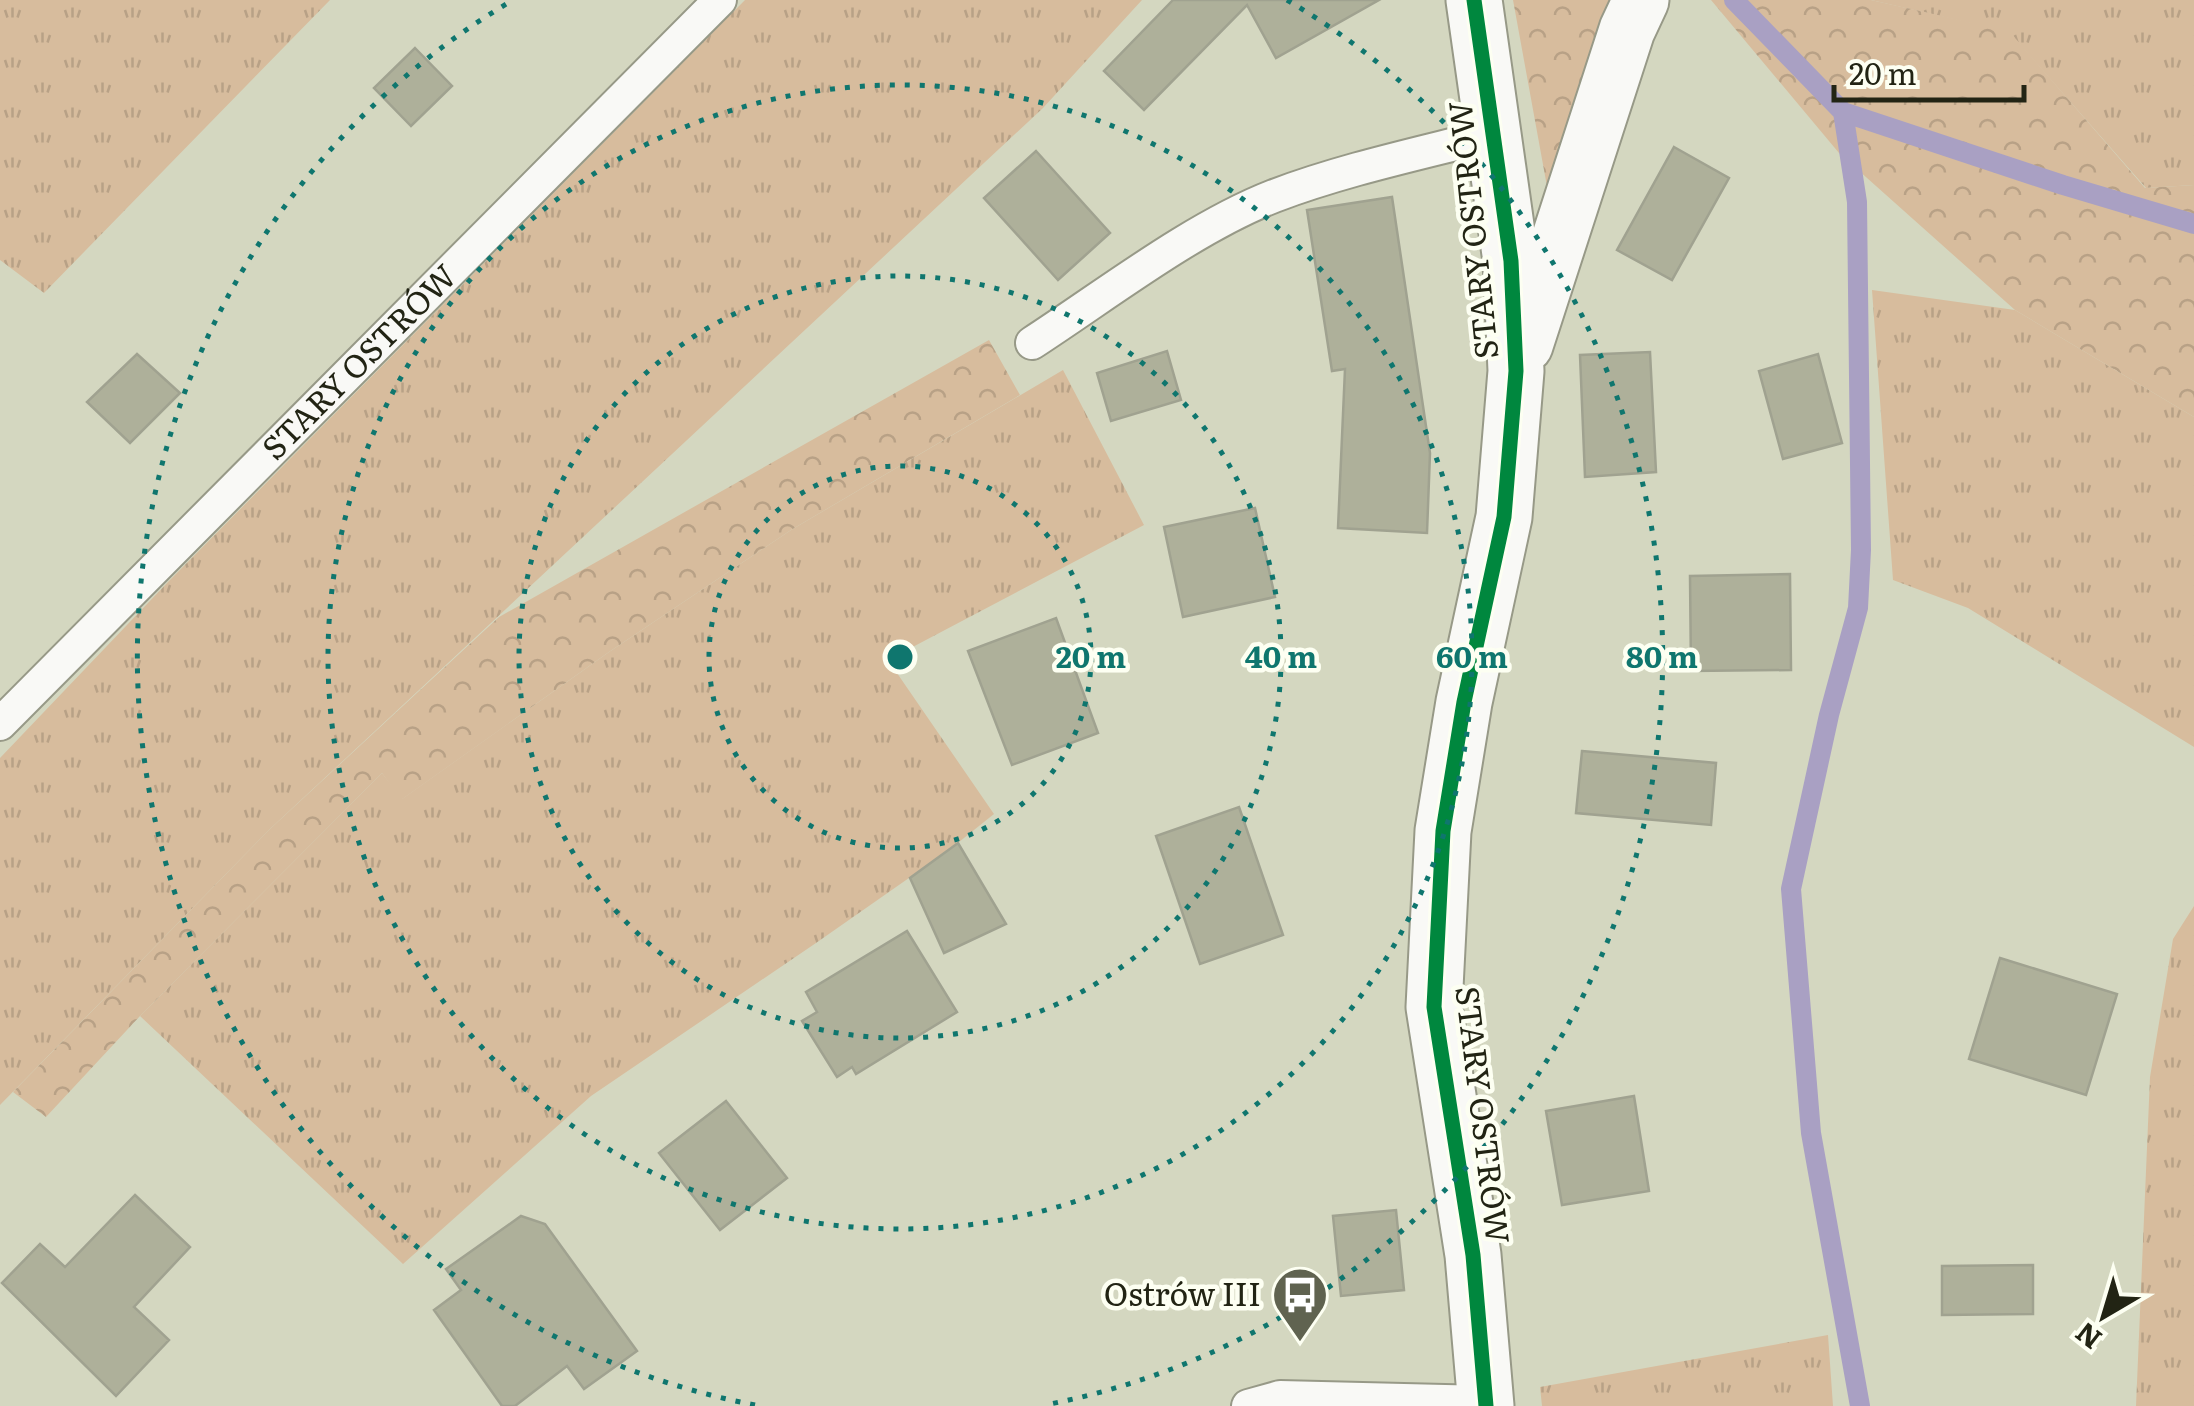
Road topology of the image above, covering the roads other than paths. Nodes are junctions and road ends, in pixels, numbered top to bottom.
1 (720, 0) edge
2 (1474, 0) edge
3 (1641, 0) edge
4 (1495, 134) junction
5 (1032, 343) dead end
6 (1516, 371) junction
7 (0, 724) edge
8 (1486, 1404) edge
9 (1248, 1406) edge

1 - 7 lane, STARY OSTRÓW
2 - 4 street, STARY OSTRÓW
3 - 6 street, STARY OSTRÓW
4 - 5 lane
4 - 6 street, STARY OSTRÓW
6 - 8 street, STARY OSTRÓW
8 - 9 lane

